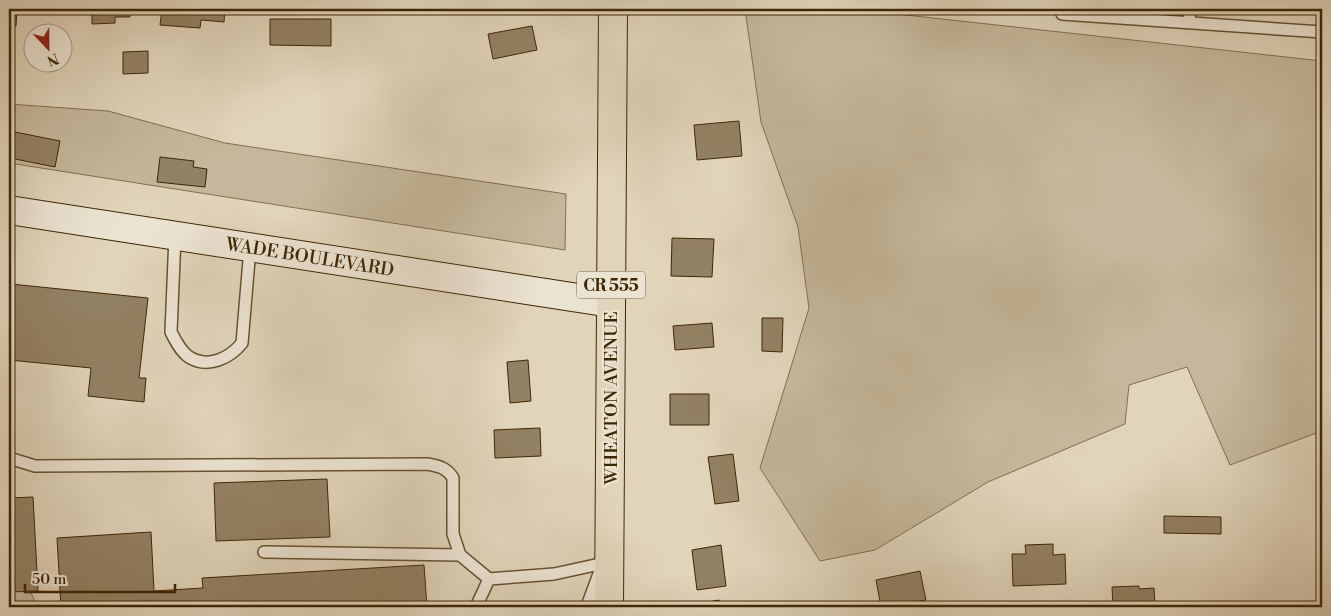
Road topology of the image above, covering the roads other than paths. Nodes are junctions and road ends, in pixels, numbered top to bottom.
1 (613, 9) edge
2 (1190, 9) edge
3 (1062, 14) dead end
4 (1189, 22) junction
5 (1322, 32) edge
6 (9, 210) edge
7 (175, 236) junction
8 (250, 248) junction
9 (611, 303) junction
10 (9, 458) edge
11 (264, 552) dead end
12 (460, 555) junction
13 (610, 562) junction
14 (489, 579) junction
15 (476, 607) edge
16 (592, 607) edge
17 (609, 607) edge

1 - 9 main road, WHEATON AVENUE / CR 555
2 - 4 lane
3 - 4 lane
4 - 5 lane
6 - 7 main road, WADE BOULEVARD
7 - 8 main road, WADE BOULEVARD
7 - 8 lane
8 - 9 main road, WADE BOULEVARD
9 - 13 main road, WHEATON AVENUE / CR 555
10 - 12 lane
11 - 12 lane
12 - 14 lane
13 - 14 lane
13 - 16 street
13 - 17 main road, WHEATON AVENUE / CR 555
14 - 15 lane

